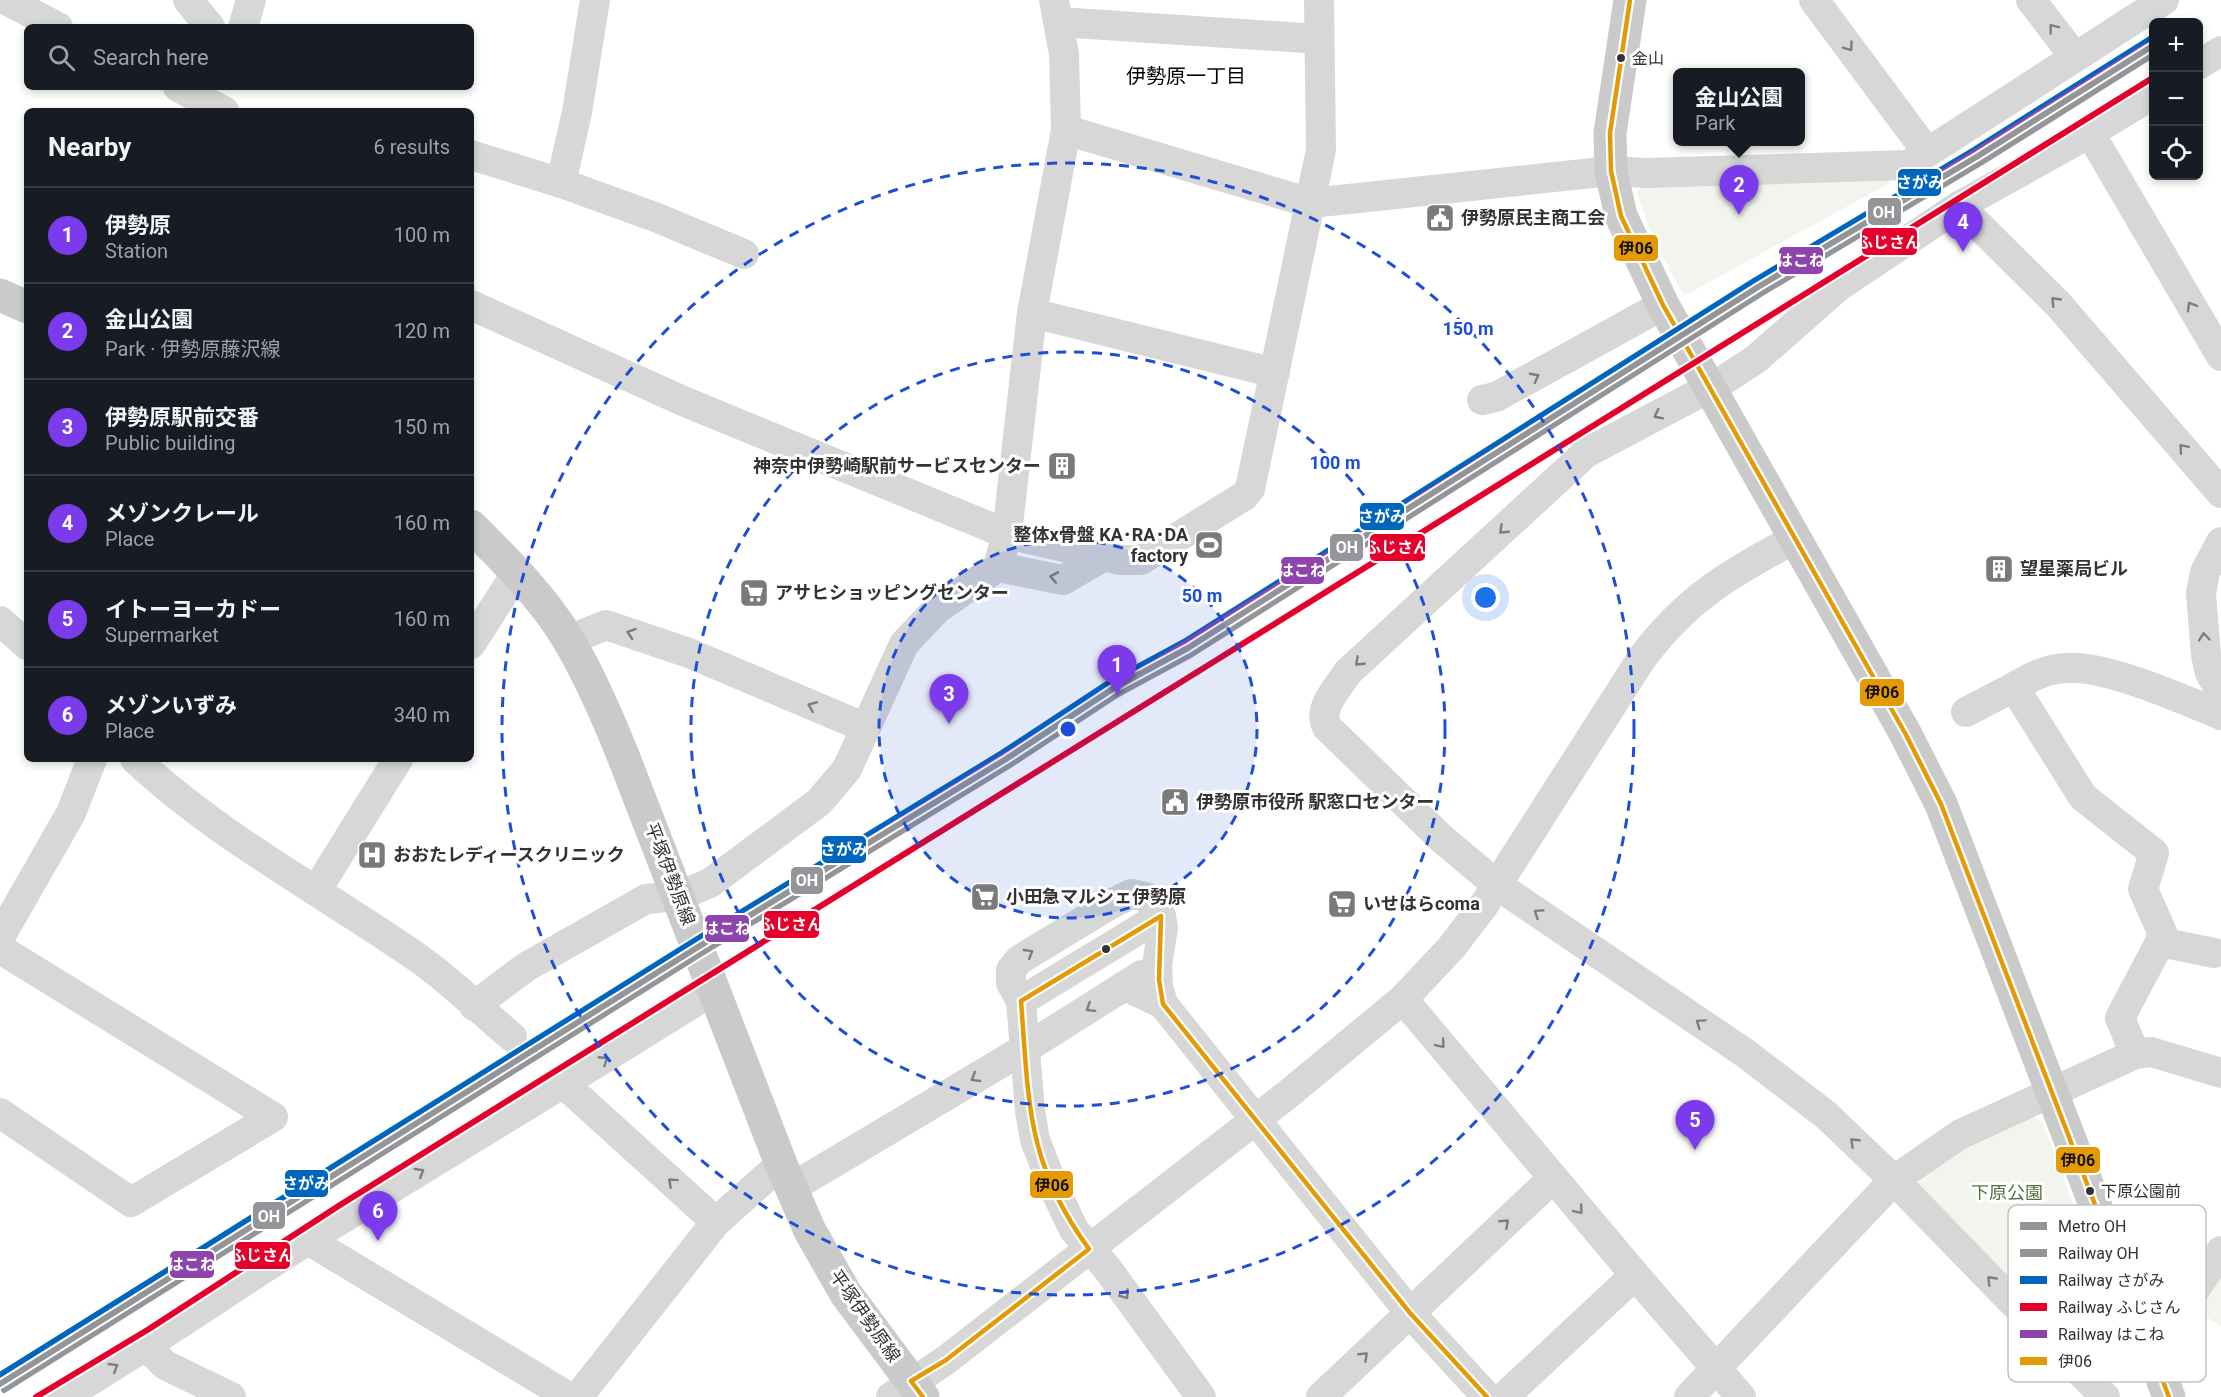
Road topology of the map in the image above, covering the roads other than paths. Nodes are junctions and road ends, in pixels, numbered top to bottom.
1 (6, 0) edge
2 (188, 0) edge
3 (251, 0) edge
4 (595, 0) edge
5 (1319, 0) edge
6 (1630, 0) edge
7 (1814, 0) edge
8 (2031, 0) edge
9 (2164, 0) edge
10 (1056, 11) edge
11 (52, 24) edge
12 (208, 24) edge
13 (244, 24) edge
14 (1319, 39) junction
15 (2221, 51) edge
16 (2074, 56) junction
17 (2203, 62) edge
18 (184, 90) edge
19 (229, 90) edge
20 (2149, 97) edge
21 (219, 108) edge
22 (226, 108) edge
23 (1066, 130) junction
24 (2090, 134) junction
25 (1927, 152) junction
26 (474, 156) edge
27 (1611, 171) junction
28 (561, 183) junction
29 (1311, 203) junction
30 (1959, 206) junction
31 (744, 254) dead end
32 (0, 296) edge
33 (1663, 305) junction
34 (24, 306) edge
35 (474, 306) edge
36 (1032, 313) junction
37 (2221, 356) edge
38 (1275, 373) junction
39 (1710, 388) junction
40 (1482, 400) dead end
41 (2221, 493) edge
42 (474, 529) edge
43 (1007, 534) junction
44 (1794, 538) junction
45 (2221, 542) edge
46 (1104, 556) junction
47 (998, 567) junction
48 (517, 572) junction
49 (0, 621) edge
50 (474, 639) edge
51 (568, 639) junction
52 (24, 642) edge
53 (2014, 687) junction
54 (2221, 692) edge
55 (1966, 712) dead end
56 (2221, 715) edge
57 (866, 728) junction
58 (91, 762) edge
59 (138, 762) edge
60 (396, 762) edge
61 (1497, 885) junction
62 (316, 891) junction
63 (679, 896) junction
64 (0, 937) edge
65 (2160, 942) junction
66 (0, 949) edge
67 (2214, 953) dead end
68 (1157, 965) junction
69 (1125, 986) junction
70 (715, 989) junction
71 (1403, 999) junction
72 (1163, 1004) junction
73 (474, 1006) junction
74 (512, 1037) dead end
75 (1026, 1048) junction
76 (2135, 1054) junction
77 (2221, 1073) edge
78 (565, 1085) junction
79 (2052, 1090) junction
80 (0, 1113) edge
81 (1253, 1119) junction
82 (786, 1176) junction
83 (1553, 1178) junction
84 (1894, 1180) junction
85 (2096, 1205) edge
86 (716, 1222) junction
87 (308, 1240) junction
88 (1089, 1248) junction
89 (2221, 1251) edge
90 (2206, 1273) edge
91 (1635, 1275) junction
92 (2008, 1297) edge
93 (1410, 1313) junction
94 (147, 1347) junction
95 (1716, 1370) junction
96 (2090, 1382) edge
97 (2163, 1382) edge
98 (909, 1392) edge
99 (216, 1394) edge
100 (63, 1397) edge
101 (569, 1397) edge
102 (578, 1397) edge
103 (1201, 1397) edge
104 (1321, 1397) edge
105 (1487, 1397) edge
106 (1504, 1397) edge
107 (1689, 1397) edge
108 (1741, 1397) edge
109 (2105, 1397) edge
110 (2169, 1397) edge

1 - 11 street
2 - 12 street
3 - 13 street
4 - 28 street
5 - 14 street
6 - 27 main road
7 -> 25 street
16 -> 8 street
9 - 16 street
10 - 14 street
10 - 23 street
14 - 29 street
15 - 17 street
16 - 25 street
18 - 21 street
19 - 22 street
20 - 24 street
23 - 29 street
23 - 36 street
24 - 30 street
37 -> 24 street
25 - 27 street
26 - 28 street
27 - 29 street
27 - 33 main road
28 - 31 street
29 - 38 street
30 - 39 street
41 -> 30 street
32 - 34 main road
33 - 39 main road
40 -> 33 street
35 - 43 street
36 - 38 street
36 - 43 street
38 - 46 street
39 - 44 main road
39 -> 61 street
42 - 48 main road, 平塚伊勢原線
43 - 46 street
43 - 47 street
44 - 61 street
44 - 79 main road
54 -> 45 street
46 -> 47 street
47 - 57 street
48 - 50 street
48 - 51 main road, 平塚伊勢原線
49 - 52 street
57 -> 51 street
51 - 63 main road, 平塚伊勢原線
53 - 55 street
53 - 56 street
53 - 65 street
57 - 63 street
58 - 64 street
59 - 62 street
60 - 62 street
61 - 71 street
84 -> 61 street
62 - 73 street
63 - 70 main road, 平塚伊勢原線
63 - 73 street
65 - 67 street
65 - 76 street
66 - 80 street
68 - 69 street
68 - 72 street
75 -> 68 street
69 - 72 street
69 -> 75 street
78 -> 70 street
70 - 82 main road, 平塚伊勢原線
71 - 81 street
71 -> 83 street
72 - 81 street
73 - 74 street
75 -> 82 street
75 - 88 street
76 - 77 street
76 - 79 street
86 -> 78 street
87 -> 78 street
79 - 84 street
79 - 85 main road
81 - 88 street
81 - 93 street
82 - 86 street
82 - 98 main road, 平塚伊勢原線
83 -> 91 street
93 -> 83 street
92 -> 84 street
84 - 95 street
86 - 102 street
87 - 94 street
87 - 101 street
88 - 98 street
88 -> 103 street
89 - 90 street
91 - 95 street
91 - 106 street
104 -> 93 street
93 - 105 street
94 - 99 street
100 -> 94 street
95 - 107 street
95 - 108 street
109 -> 96 street
97 - 110 main road

